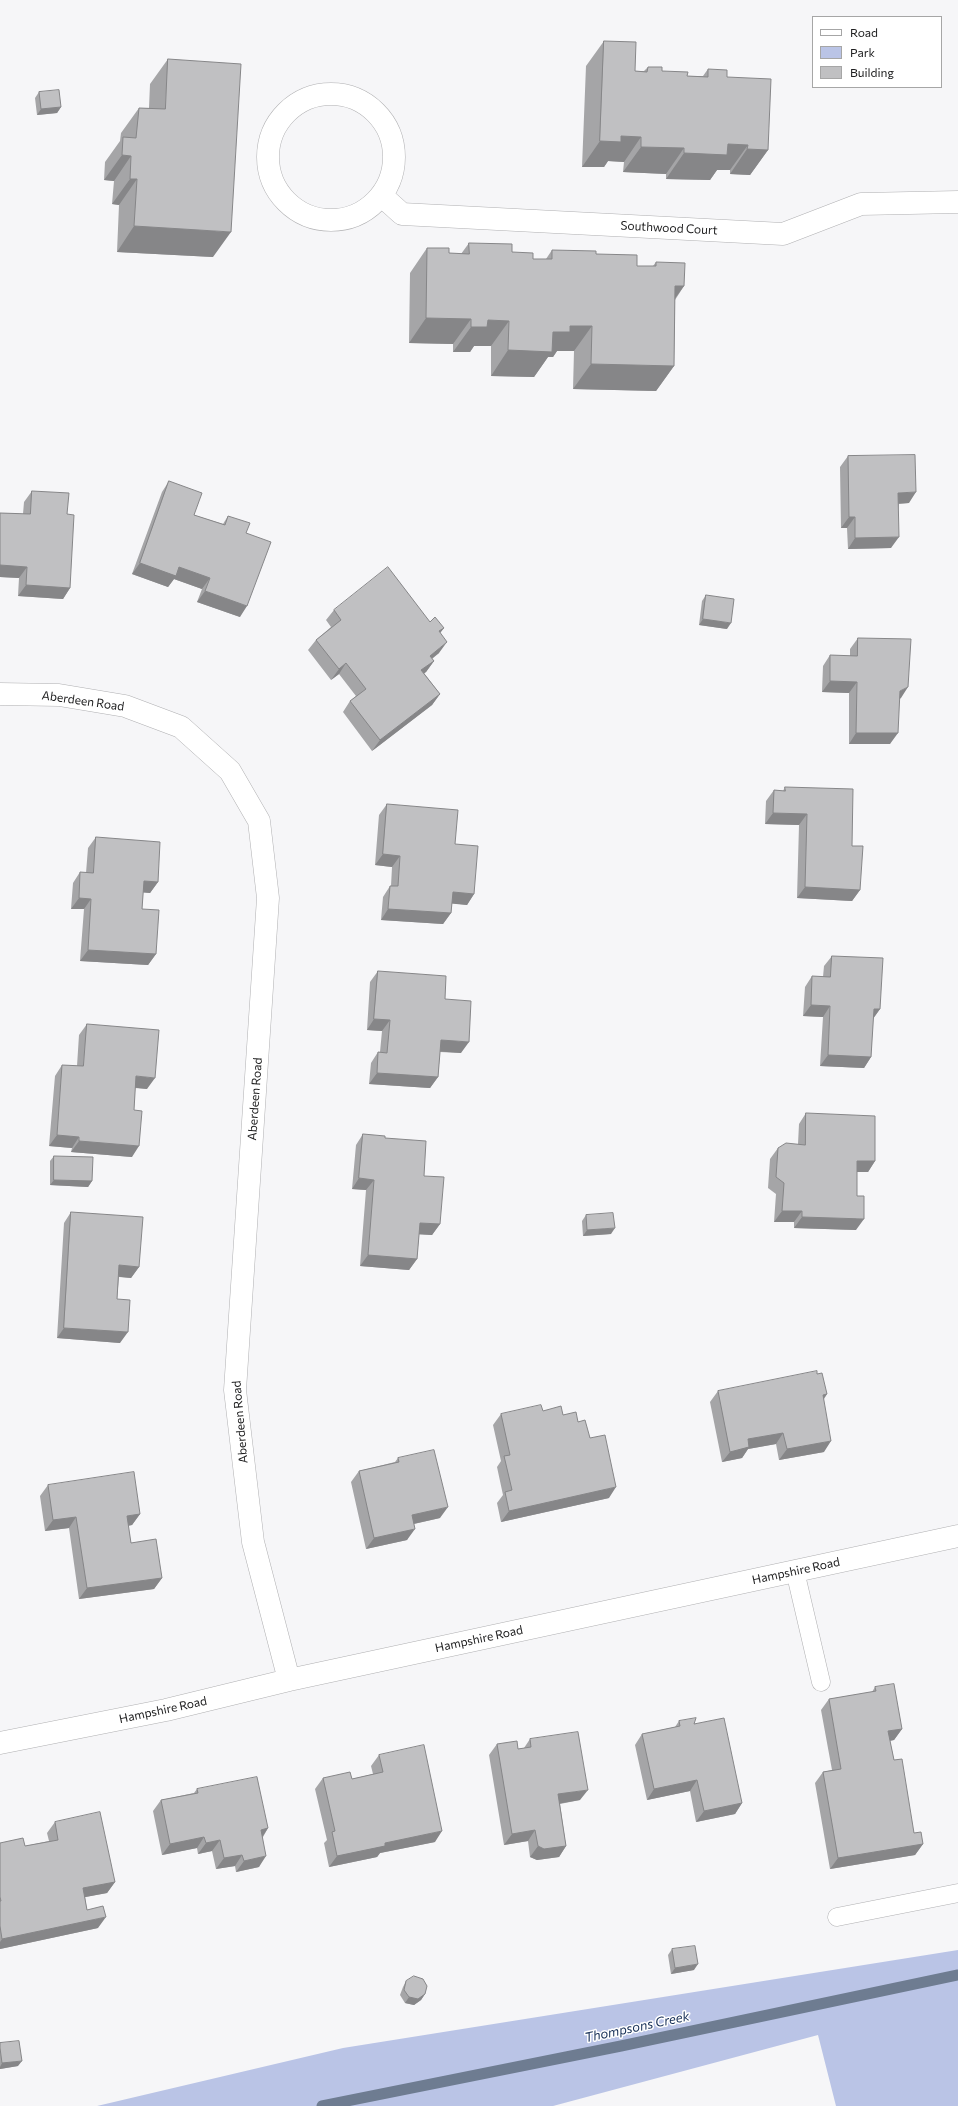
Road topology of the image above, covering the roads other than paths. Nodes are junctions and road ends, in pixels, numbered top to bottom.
1 (382, 196) junction
2 (958, 202) edge
3 (0, 694) edge
4 (958, 1536) edge
5 (795, 1571) junction
6 (289, 1680) junction
7 (821, 1682) dead end
8 (0, 1743) edge
9 (958, 1893) edge
10 (837, 1917) dead end

1 - 1 street
1 - 2 street, Southwood Court
3 - 6 street, Aberdeen Road
4 - 5 street, Hampshire Road
5 - 6 street, Hampshire Road
5 - 7 lane
6 - 8 street, Hampshire Road
9 - 10 lane

